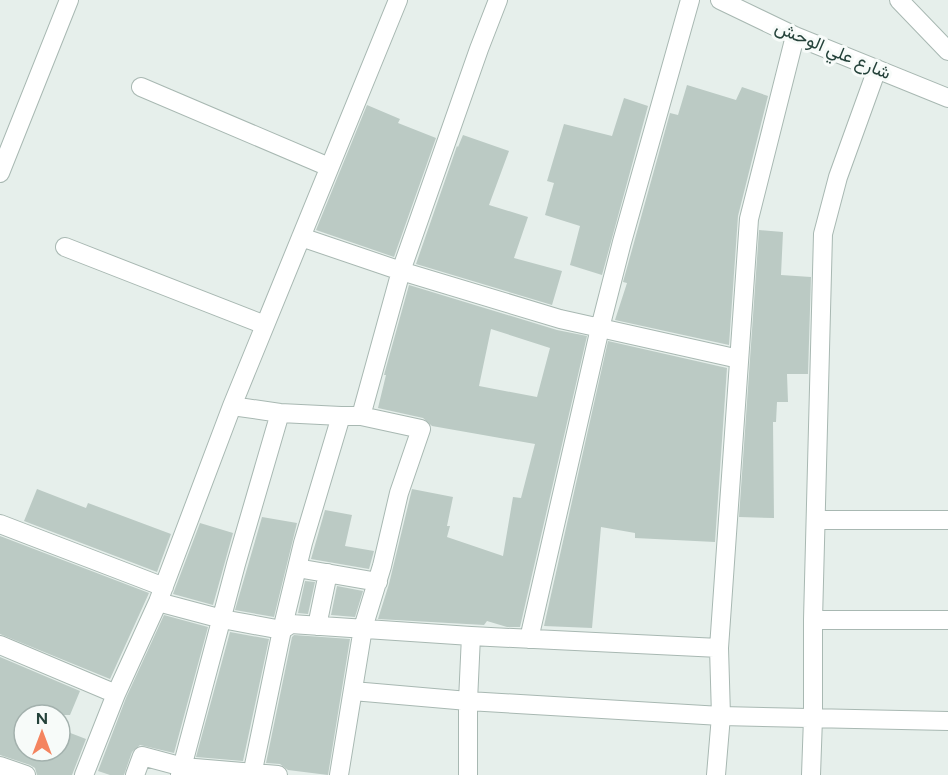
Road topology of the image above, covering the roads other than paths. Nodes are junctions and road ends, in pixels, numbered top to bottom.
1 (69, 0) edge
2 (398, 0) edge
3 (498, 0) edge
4 (690, 0) edge
5 (720, 0) edge
6 (899, 0) edge
7 (795, 36) junction
8 (948, 51) edge
9 (877, 69) junction
10 (141, 87) dead end
11 (948, 98) edge
12 (329, 167) junction
13 (0, 173) edge
14 (301, 237) junction
15 (65, 247) dead end
16 (401, 271) junction
17 (265, 325) junction
18 (600, 328) junction
19 (739, 359) junction
20 (232, 406) junction
21 (280, 413) junction
22 (341, 416) junction
23 (361, 416) junction
24 (816, 520) junction
25 (948, 520) edge
26 (0, 524) edge
27 (297, 568) junction
28 (328, 573) junction
29 (378, 582) junction
30 (161, 594) junction
31 (222, 619) junction
32 (813, 620) junction
33 (948, 620) edge
34 (317, 626) junction
35 (363, 628) junction
36 (282, 630) junction
37 (471, 636) junction
38 (529, 639) junction
39 (0, 645) edge
40 (719, 648) junction
41 (353, 691) junction
42 (116, 694) junction
43 (468, 700) junction
44 (721, 716) junction
45 (813, 718) junction
46 (948, 721) edge
47 (0, 766) edge
48 (182, 771) edge
49 (89, 774) edge
50 (252, 774) edge
51 (26, 775) edge
52 (135, 775) edge
53 (278, 775) edge
54 (339, 775) edge
55 (468, 775) edge
56 (716, 775) edge
57 (811, 775) edge

1 - 13 street
2 - 12 street
3 - 16 street
4 - 18 street
5 - 7 street, شارع علي الوحش
6 - 8 street
7 - 9 street, شارع علي الوحش
7 - 19 street
9 - 11 street, شارع علي الوحش
9 - 24 street
10 - 12 street
12 - 14 street
14 - 16 street
14 - 17 street
15 - 17 street
16 - 18 street
16 - 23 street
17 - 20 street
18 - 19 street
18 - 38 street
19 - 40 street
20 - 21 street
20 - 30 street
21 - 22 street
21 - 31 street
22 - 23 street
22 - 27 street
23 - 29 street
24 - 25 street
24 - 32 street
26 - 30 street
27 - 28 street
27 - 36 street
28 - 29 street
28 - 34 street
29 - 35 street
30 - 31 street
30 - 42 street
31 - 36 street
31 - 48 street
32 - 33 street
32 - 45 street
34 - 35 street
34 - 36 street
35 - 37 street
35 - 41 street
36 - 50 street
37 - 38 street
37 - 43 street
38 - 40 street
39 - 42 street
40 - 44 street
41 - 43 street
41 - 54 street
42 - 49 street
43 - 44 street
43 - 55 street
44 - 45 street
44 - 56 street
45 - 46 street
45 - 57 street
47 - 51 street
48 - 50 street
48 - 52 street
50 - 53 street

